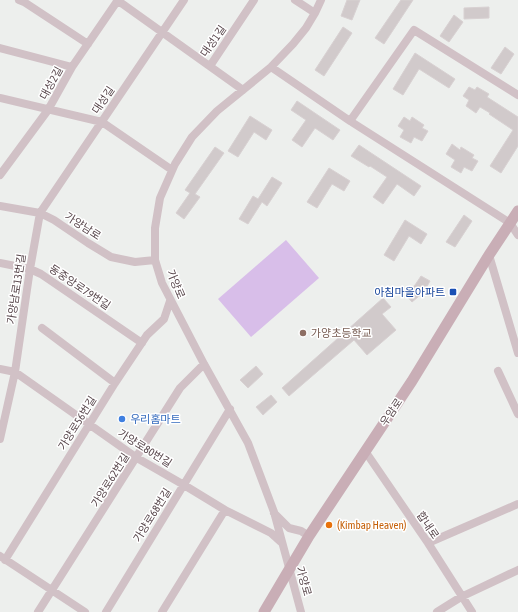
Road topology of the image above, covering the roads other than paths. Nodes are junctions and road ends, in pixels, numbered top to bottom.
1 (19, 0) edge
2 (118, 0) edge
3 (184, 0) edge
4 (254, 0) edge
5 (295, 0) edge
6 (321, 0) edge
7 (315, 13) junction
8 (162, 33) junction
9 (88, 44) junction
10 (0, 48) edge
11 (210, 66) junction
12 (72, 67) junction
13 (271, 67) junction
14 (243, 90) junction
15 (518, 95) edge
16 (0, 98) edge
17 (48, 110) junction
18 (350, 121) junction
19 (102, 122) junction
20 (172, 170) junction
21 (0, 175) edge
22 (0, 206) edge
23 (518, 211) edge
24 (40, 212) junction
25 (510, 223) junction
26 (518, 235) edge
27 (488, 255) junction
28 (154, 260) junction
29 (0, 263) edge
30 (30, 269) junction
31 (170, 301) junction
32 (42, 328) dead end
33 (142, 343) junction
34 (518, 351) edge
35 (204, 364) junction
36 (0, 370) edge
37 (15, 372) junction
38 (498, 372) dead end
39 (115, 384) junction
40 (230, 409) junction
41 (518, 414) edge
42 (90, 424) junction
43 (0, 439) edge
44 (365, 451) junction
45 (137, 458) junction
46 (184, 485) junction
47 (518, 504) edge
48 (224, 510) junction
49 (274, 512) junction
50 (309, 536) junction
51 (282, 542) junction
52 (428, 543) junction
53 (3, 558) edge
54 (289, 569) junction
55 (518, 570) edge
56 (52, 591) junction
57 (461, 597) junction
58 (38, 612) edge
59 (84, 612) edge
60 (106, 612) edge
61 (162, 612) edge
62 (264, 612) edge
63 (302, 612) edge
64 (437, 612) edge
65 (472, 612) edge

1 - 9 street
2 - 8 street, 대성1길
2 - 9 street, 대성2길
3 - 8 street, 대성길
4 - 11 street, 대성1길
5 - 7 street
6 - 7 street, 가양로
7 - 13 street, 가양로
8 - 11 street, 대성1길
8 - 19 street, 대성길
9 - 12 street, 대성2길
10 - 12 street
11 - 14 street
12 - 17 street, 대성2길
13 - 14 street, 가양로
13 - 18 street
14 - 20 street, 가양로
15 - 18 street
16 - 17 street
17 - 19 street
17 - 21 street, 대성2길
18 - 25 street
19 - 20 street
19 - 24 street, 대성길
20 - 28 street, 가양로
22 - 24 street, 가양남로
23 - 25 main road, 우암로
24 - 28 street, 가양남로
24 - 30 street, 가양남로13번길
25 - 26 street
25 - 27 main road, 우암로
27 - 34 street
27 - 44 main road, 우암로
28 - 31 street, 가양로
29 - 30 street, 동중앙로79번길
30 - 33 street, 동중앙로79번길
30 - 37 street, 가양남로13번길
31 - 33 street, 가양로56번길
31 - 35 street, 가양로
32 - 39 street
33 - 39 street, 가양로56번길
35 - 40 street, 가양로
35 - 45 street, 가양로62번길
36 - 37 street, 가양로80번길
37 - 42 street, 가양로80번길
37 - 43 street, 가양남로13번길
38 - 41 street
39 - 42 street, 가양로56번길
40 - 46 street, 가양로68번길
40 - 49 street, 가양로
42 - 45 street, 가양로80번길
42 - 53 street, 가양로56번길
44 - 50 main road, 우암로
44 - 52 street, 합내로
45 - 46 street, 가양로80번길
45 - 56 street, 가양로62번길
46 - 48 street, 가양로80번길
46 - 60 street, 가양로68번길
47 - 52 street
48 - 51 street, 가양로80번길
48 - 61 street
49 - 50 street
49 - 51 street, 가양로
50 - 54 main road, 우암로
51 - 54 street, 가양로
52 - 57 street, 합내로
53 - 56 street
54 - 62 main road, 우암로
54 - 63 street, 가양로
55 - 57 street
56 - 58 street, 가양로62번길
56 - 59 street
57 - 64 street
57 - 65 street, 합내로

